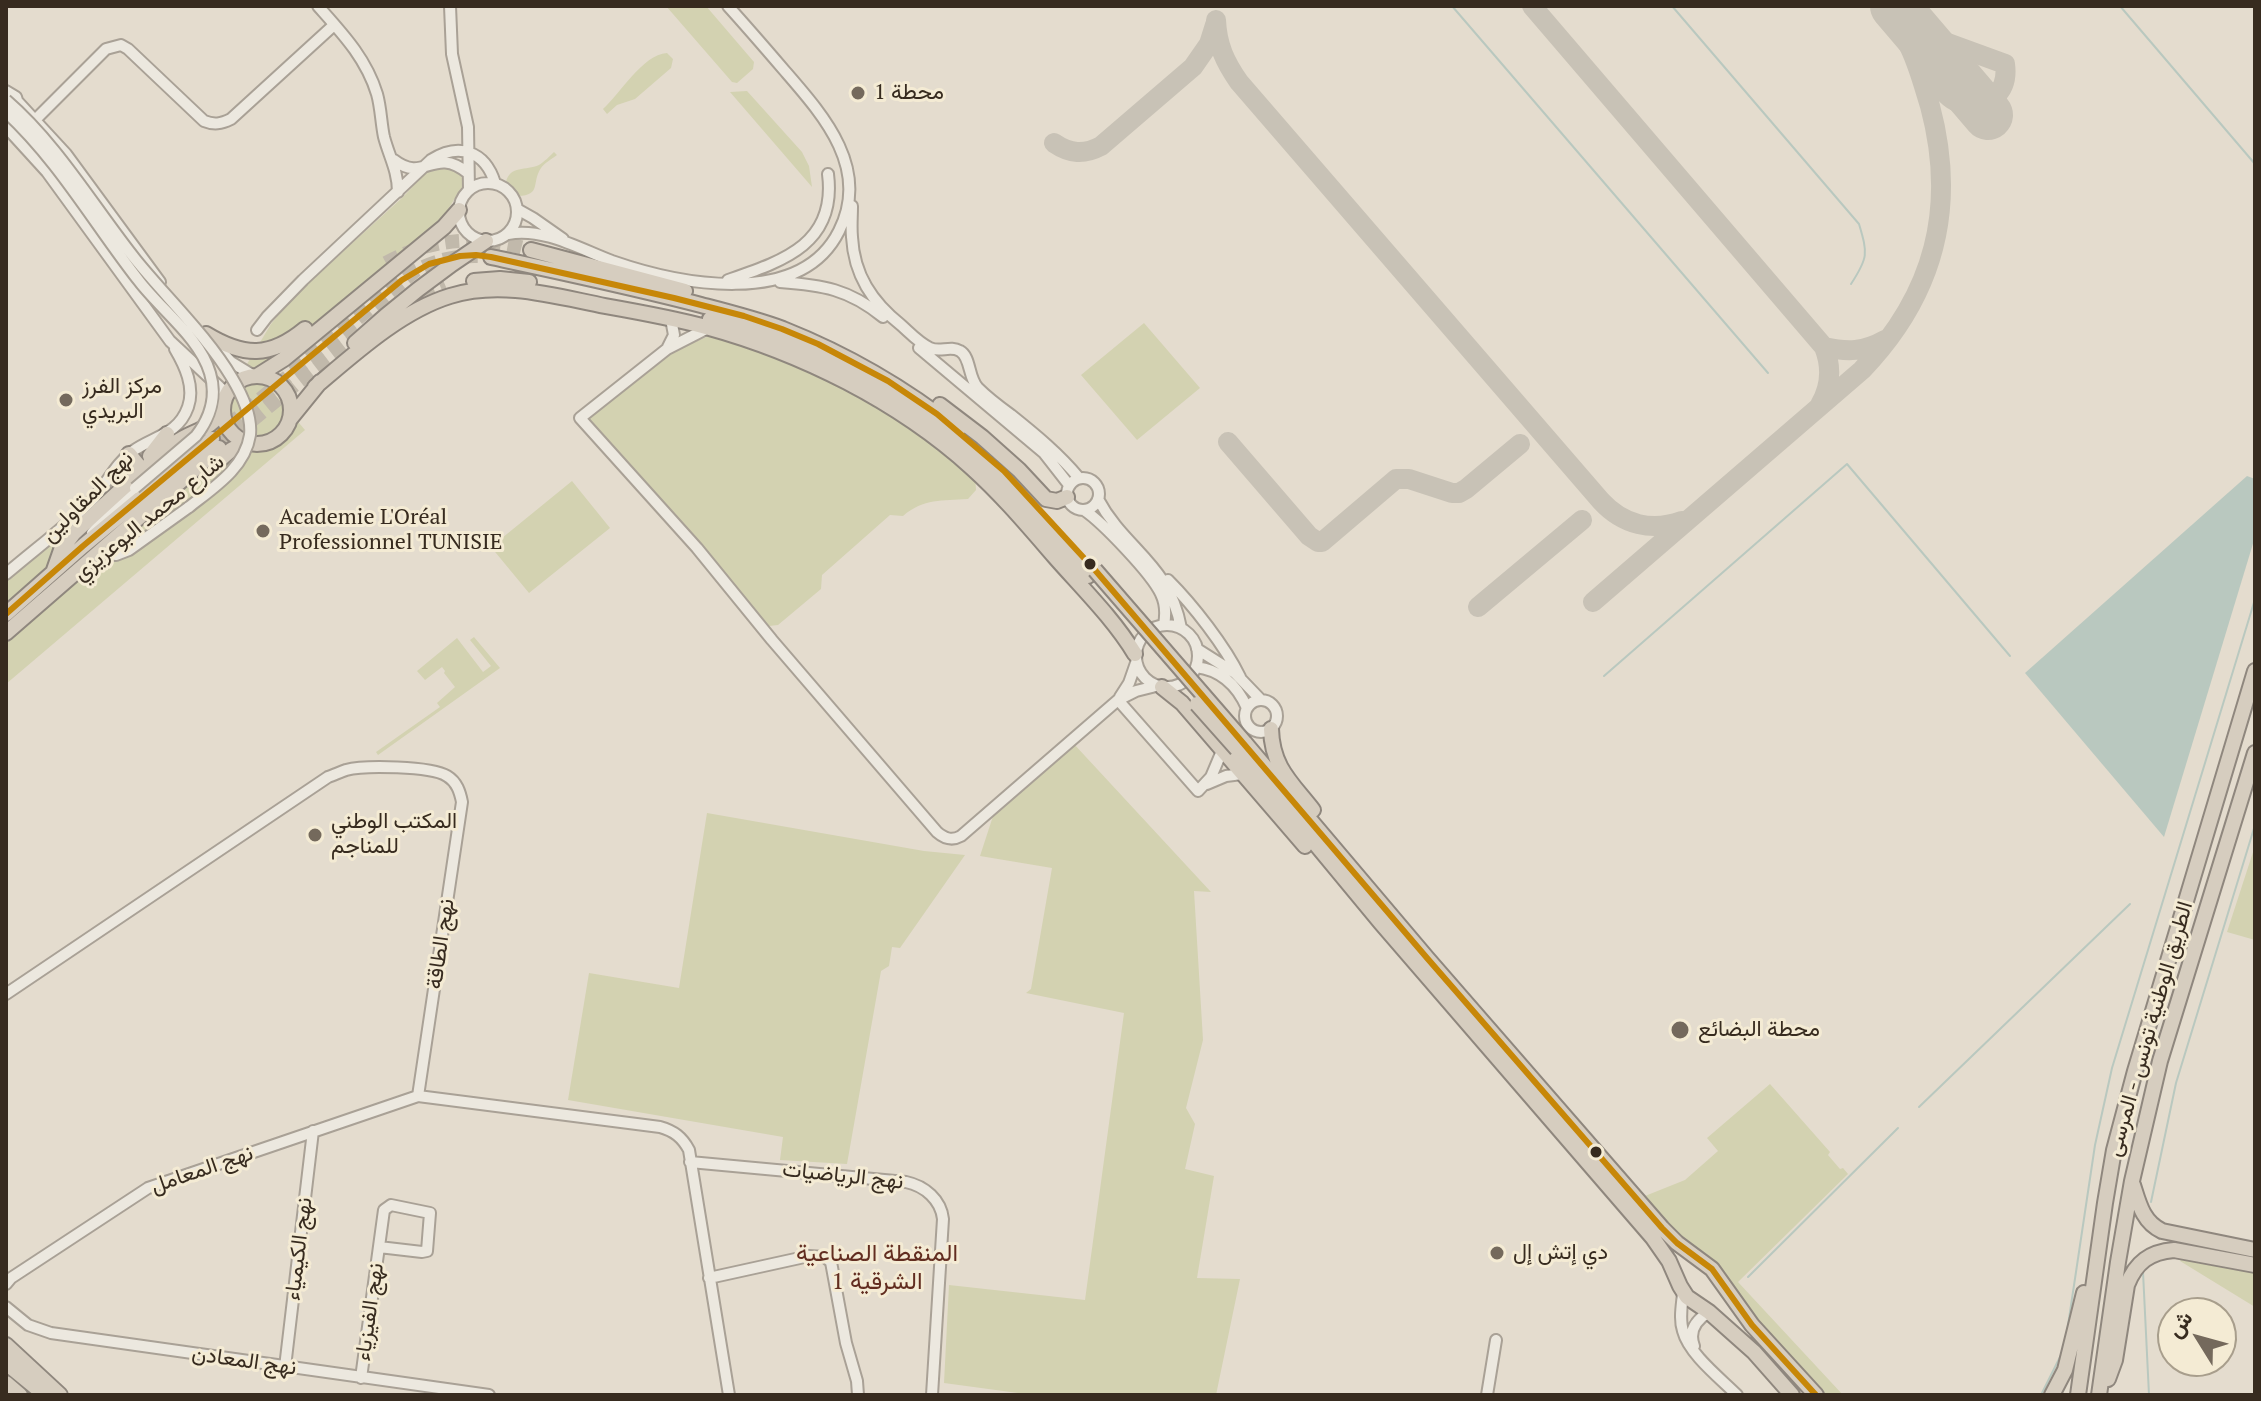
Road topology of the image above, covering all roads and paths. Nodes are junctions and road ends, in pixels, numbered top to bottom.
1 (318, 6) edge
2 (450, 6) edge
3 (728, 6) edge
4 (334, 25) junction
5 (9, 95) edge
6 (6, 112) edge
7 (36, 119) junction
8 (6, 127) edge
9 (468, 151) junction
10 (392, 159) junction
11 (421, 169) junction
12 (468, 173) junction
13 (828, 174) dead end
14 (495, 183) junction
15 (469, 190) junction
16 (398, 192) junction
17 (849, 194) junction
18 (517, 209) junction
19 (459, 210) junction
20 (508, 234) junction
21 (486, 241) junction
22 (568, 243) junction
23 (531, 250) tunnel mouth
24 (491, 257) tunnel mouth
25 (386, 263) tunnel mouth
26 (770, 280) junction
27 (722, 282) junction
28 (446, 287) tunnel mouth
29 (671, 319) junction
30 (708, 328) junction
31 (257, 330) dead end
32 (206, 334) junction
33 (170, 341) junction
34 (667, 349) junction
35 (843, 356) junction
36 (256, 376) junction
37 (315, 387) junction
38 (909, 394) junction
39 (225, 401) junction
40 (290, 419) junction
41 (1023, 430) junction
42 (167, 434) junction
43 (246, 442) junction
44 (129, 454) junction
45 (144, 470) junction
46 (1079, 478) junction
47 (1068, 491) junction
48 (1098, 499) junction
49 (1084, 510) junction
50 (83, 546) junction
51 (109, 554) junction
52 (1155, 568) junction
53 (54, 571) junction
54 (1091, 573) junction
55 (6, 574) edge
56 (51, 592) junction
57 (6, 614) edge
58 (1164, 625) junction
59 (1181, 628) junction
60 (6, 633) edge
61 (1197, 649) junction
62 (1136, 659) junction
63 (1196, 667) junction
64 (2255, 671) edge
65 (1240, 677) junction
66 (1159, 686) junction
67 (1118, 700) junction
68 (1261, 700) junction
69 (1247, 708) junction
70 (1271, 729) junction
71 (1234, 748) junction
72 (2255, 753) edge
73 (1242, 774) junction
74 (1205, 785) junction
75 (1339, 855) junction
76 (1360, 897) junction
77 (6, 994) edge
78 (418, 1096) junction
79 (313, 1131) junction
80 (690, 1162) junction
81 (2132, 1181) junction
82 (379, 1247) junction
83 (2255, 1250) edge
84 (2255, 1265) edge
85 (2096, 1268) junction
86 (709, 1278) junction
87 (6, 1284) edge
88 (1683, 1293) junction
89 (6, 1307) edge
90 (1709, 1312) junction
91 (1496, 1340) dead end
92 (6, 1345) edge
93 (1701, 1358) junction
94 (6, 1363) edge
95 (285, 1367) junction
96 (361, 1378) junction
97 (6, 1383) edge
98 (2099, 1394) edge
99 (20, 1395) edge
100 (45, 1395) edge
101 (60, 1395) edge
102 (489, 1395) edge
103 (729, 1395) edge
104 (858, 1395) edge
105 (932, 1395) edge
106 (1487, 1395) edge
107 (1737, 1395) edge
108 (1792, 1395) edge
109 (1816, 1395) edge
110 (2052, 1395) edge
111 (2078, 1395) edge

1 - 4 street
2 - 9 street
3 - 17 street
4 - 7 street
4 - 10 street
5 - 7 street
5 - 8 street
5 - 51 street, bridge
6 - 50 street, bridge
7 - 32 street
8 - 33 street
9 - 11 street
9 - 12 street
9 - 14 street
10 - 11 street
10 - 16 street
11 - 12 street
11 - 16 street
12 - 15 street
13 - 27 street
14 - 15 street
14 - 18 street
15 - 19 street
16 - 31 street
17 - 26 street
17 - 41 street
18 - 20 street
18 - 22 street
19 - 21 street
19 - 36 highway
20 - 21 street
20 - 22 street
21 - 37 highway
22 - 27 street
23 - 35 highway
24 - 35 highway
25 - 32 highway
26 - 27 street
26 - 41 street
28 - 54 highway
29 - 30 highway
29 - 34 street
29 - 37 highway
30 - 34 street
30 - 62 highway
32 - 36 street
33 - 39 street
33 - 42 street, نهج المقاولين
34 - 67 street
35 - 38 highway
36 - 39 highway
36 - 40 highway
37 - 40 highway
38 - 47 highway
38 - 54 highway
39 - 43 highway
39 - 45 highway
40 - 43 highway
41 - 46 street
41 - 47 street
42 - 44 street, نهج المقاولين
42 - 45 highway
43 - 51 highway, شارع محمد البوعزيزي
44 - 45 highway
44 - 55 street, نهج المقاولين
45 - 53 highway
46 - 47 street
46 - 48 street
47 - 49 street
48 - 49 street
48 - 52 street
49 - 58 street
50 - 53 highway, شارع محمد البوعزيزي
50 - 56 highway, شارع محمد البوعزيزي
51 - 56 highway, شارع محمد البوعزيزي
52 - 59 street
52 - 65 street
53 - 57 highway, شارع محمد البوعزيزي
54 - 71 highway, bridge
56 - 60 highway, شارع محمد البوعزيزي
58 - 59 street
58 - 62 street
59 - 61 street
61 - 63 street
61 - 65 street
62 - 66 street
62 - 67 street
63 - 66 street
63 - 69 street
64 - 85 highway, الطريق الوطنية تونس - المرسى
65 - 68 street
66 - 67 street
66 - 71 highway
67 - 74 street
68 - 69 street
68 - 70 street
69 - 70 street
70 - 75 highway
71 - 73 highway
71 - 74 street
71 - 75 highway
71 - 76 highway
72 - 81 highway, الطريق الوطنية تونس - المرسى
73 - 74 street
73 - 76 highway
75 - 109 highway
76 - 88 highway
77 - 78 street, نهج الطاقة
78 - 79 street, نهج المعامل
78 - 80 street
79 - 87 street, نهج المعامل
79 - 95 street, نهج الكيمياء
80 - 86 street
80 - 105 street, نهج الرياضيات
81 - 83 highway
81 - 98 highway, الطريق الوطنية تونس - المرسى
82 - 82 street, نهج الفيزياء
82 - 96 street, نهج الفيزياء
84 - 98 highway
85 - 110 highway
85 - 111 highway, الطريق الوطنية تونس - المرسى
86 - 103 street
86 - 104 street
88 - 90 highway
88 - 93 street
89 - 95 street, نهج المعادن
90 - 93 street
90 - 108 highway
91 - 106 street
92 - 101 highway
93 - 107 street
94 - 100 highway
95 - 96 street, نهج المعادن
96 - 102 street, نهج المعادن
97 - 99 highway

